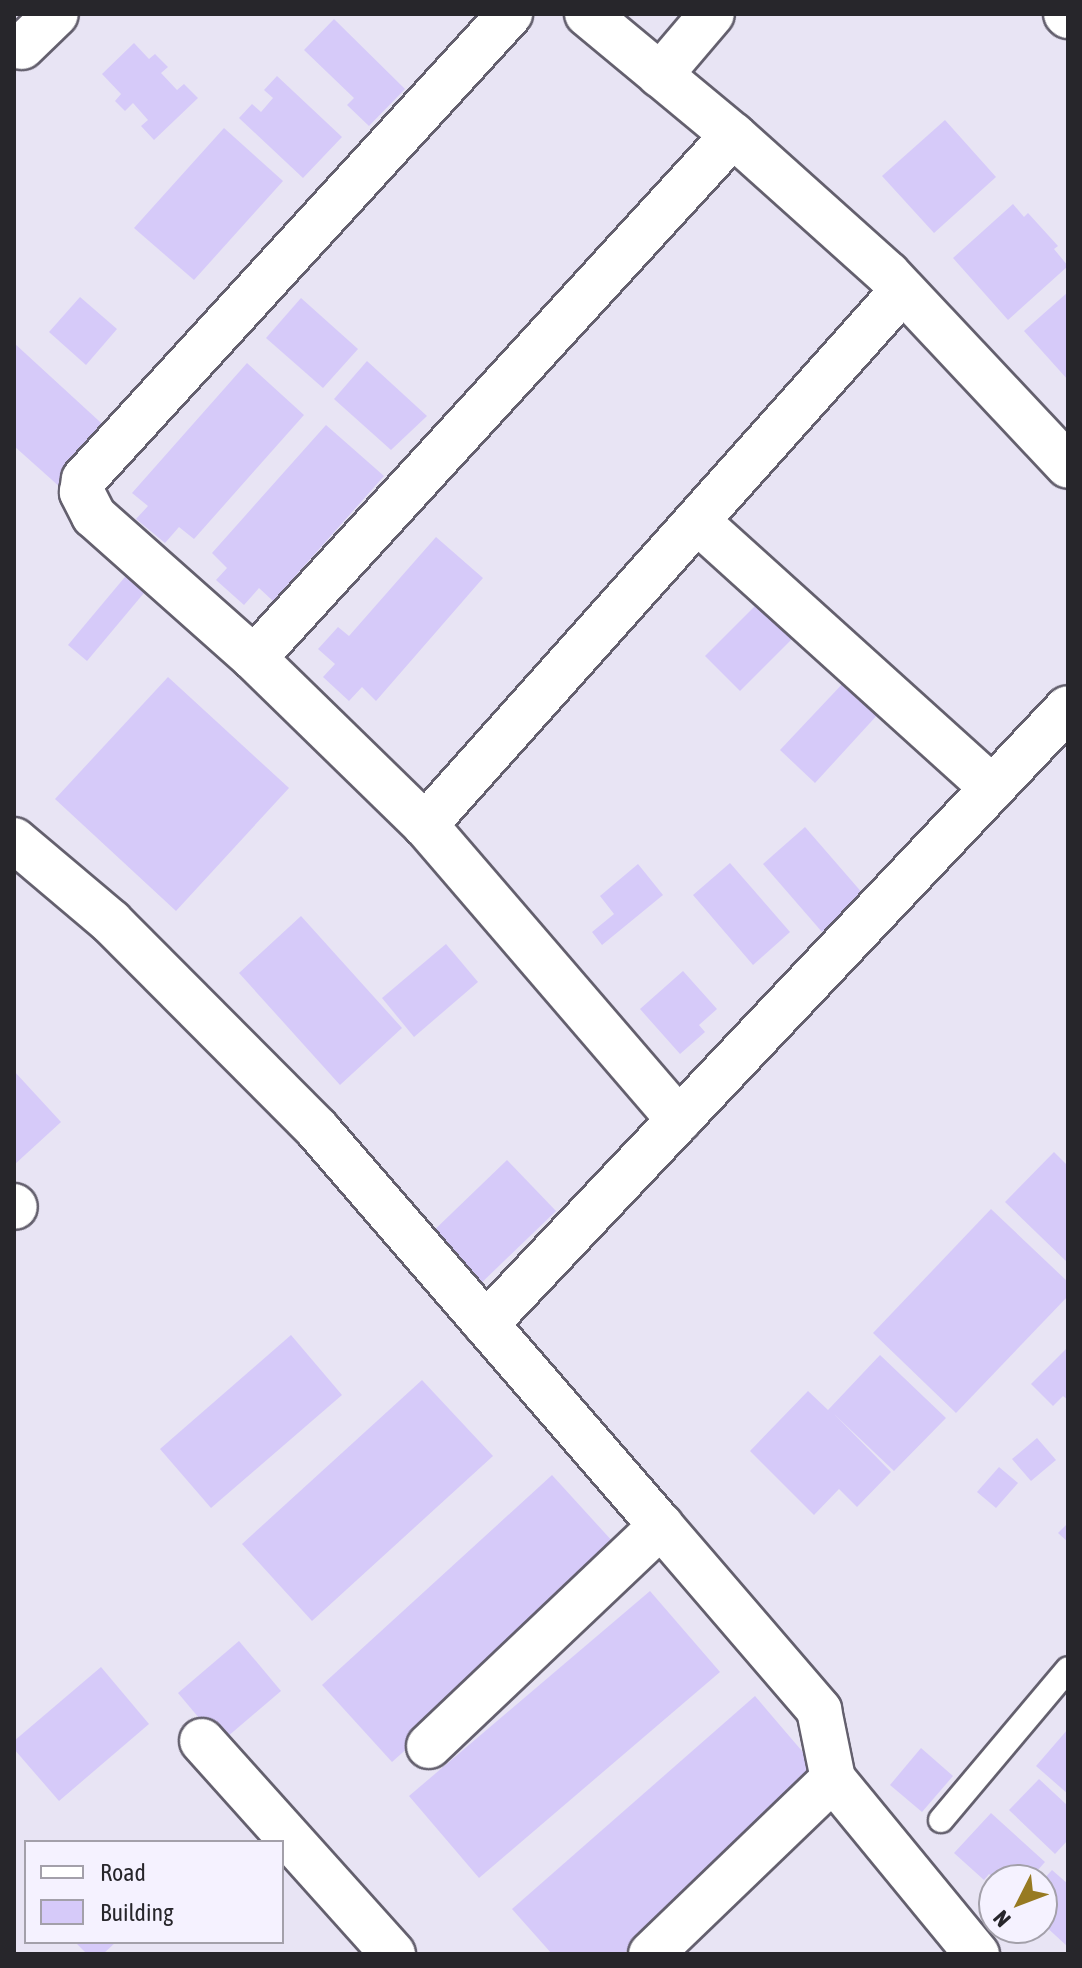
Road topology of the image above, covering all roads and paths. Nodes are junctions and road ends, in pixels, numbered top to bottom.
1 (56, 14) edge
2 (510, 14) edge
3 (587, 14) edge
4 (712, 14) edge
5 (22, 47) dead end
6 (660, 75) junction
7 (733, 135) junction
8 (903, 290) junction
9 (1068, 466) edge
10 (697, 521) junction
11 (254, 658) junction
12 (1068, 708) edge
13 (992, 788) junction
14 (425, 825) junction
15 (14, 840) edge
16 (679, 1120) junction
17 (486, 1324) junction
18 (661, 1526) junction
19 (1068, 1669) edge
20 (202, 1741) dead end
21 (429, 1746) dead end
22 (833, 1779) junction
23 (941, 1820) dead end
24 (393, 1954) edge
25 (651, 1954) edge
26 (977, 1954) edge

1 - 5 street
2 - 11 street
3 - 6 street
4 - 6 street
6 - 7 street
7 - 8 street
7 - 11 street
8 - 9 street
8 - 10 street
10 - 13 street
10 - 14 street
11 - 14 street
12 - 13 street
13 - 16 street
14 - 16 street
15 - 17 street
16 - 17 street
17 - 18 street
18 - 21 street
18 - 22 street
19 - 23 lane
20 - 24 street
22 - 25 street
22 - 26 street

